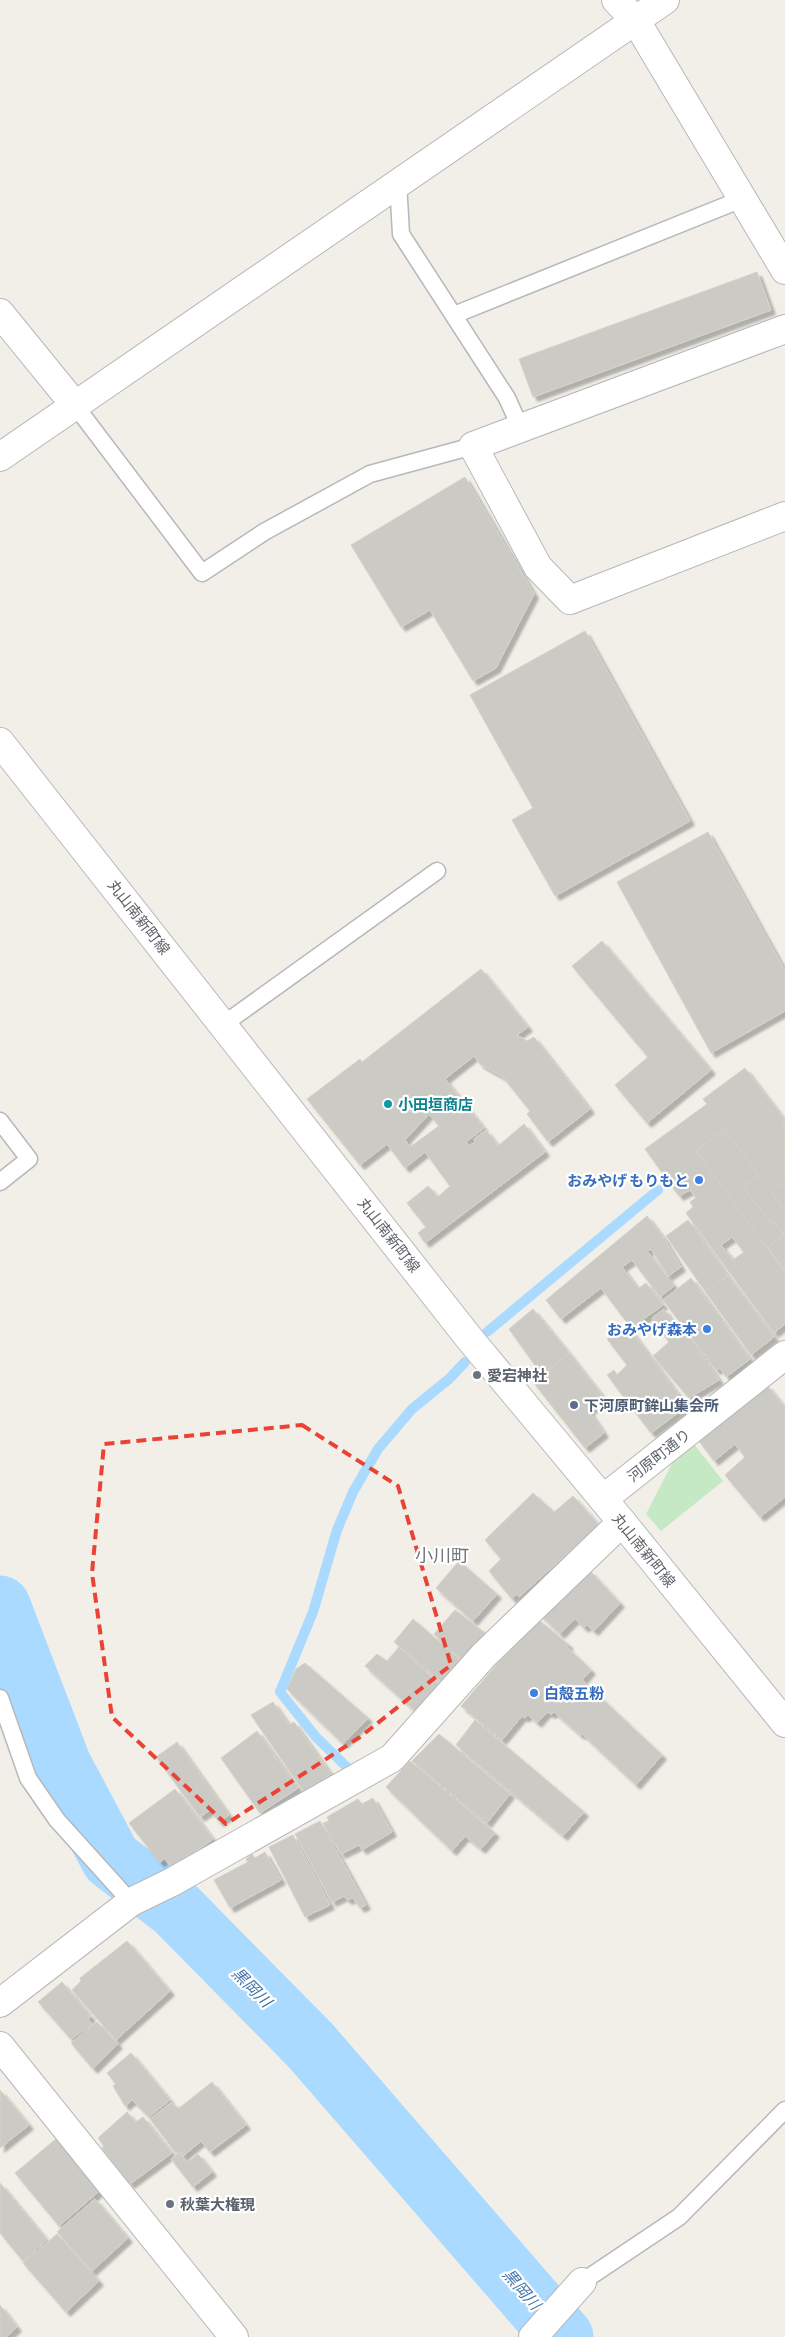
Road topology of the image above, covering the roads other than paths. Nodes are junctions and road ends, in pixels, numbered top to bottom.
1 (616, 0) edge
2 (665, 0) edge
3 (636, 21) junction
4 (398, 182) junction
5 (742, 198) junction
6 (785, 270) edge
7 (0, 313) edge
8 (454, 315) junction
9 (785, 329) edge
10 (74, 404) junction
11 (521, 429) junction
12 (473, 446) junction
13 (0, 457) edge
14 (785, 516) edge
15 (0, 742) edge
16 (437, 871) dead end
17 (224, 1024) junction
18 (0, 1121) edge
19 (0, 1182) edge
20 (785, 1355) edge
21 (603, 1499) junction
22 (622, 1522) junction
23 (0, 1698) edge
24 (785, 1723) edge
25 (131, 1902) junction
26 (0, 2003) edge
27 (0, 2046) edge
28 (785, 2110) edge
29 (582, 2282) joint
30 (234, 2337) edge
31 (533, 2337) edge

1 - 3 street
2 - 3 street
3 - 4 street
3 - 5 street
4 - 8 lane
4 - 10 street
5 - 6 street
5 - 8 lane
7 - 10 street
8 - 11 lane
9 - 11 street
10 - 12 lane
10 - 13 street
11 - 12 street
12 - 14 street
15 - 17 street, 丸山南新町線
16 - 17 lane
17 - 21 street, 丸山南新町線
18 - 19 lane
20 - 21 street, 河原町通り
21 - 22 street, 丸山南新町線
22 - 24 street, 丸山南新町線
22 - 25 street
23 - 25 lane
25 - 26 street
27 - 30 street
28 - 29 lane
29 - 31 street

